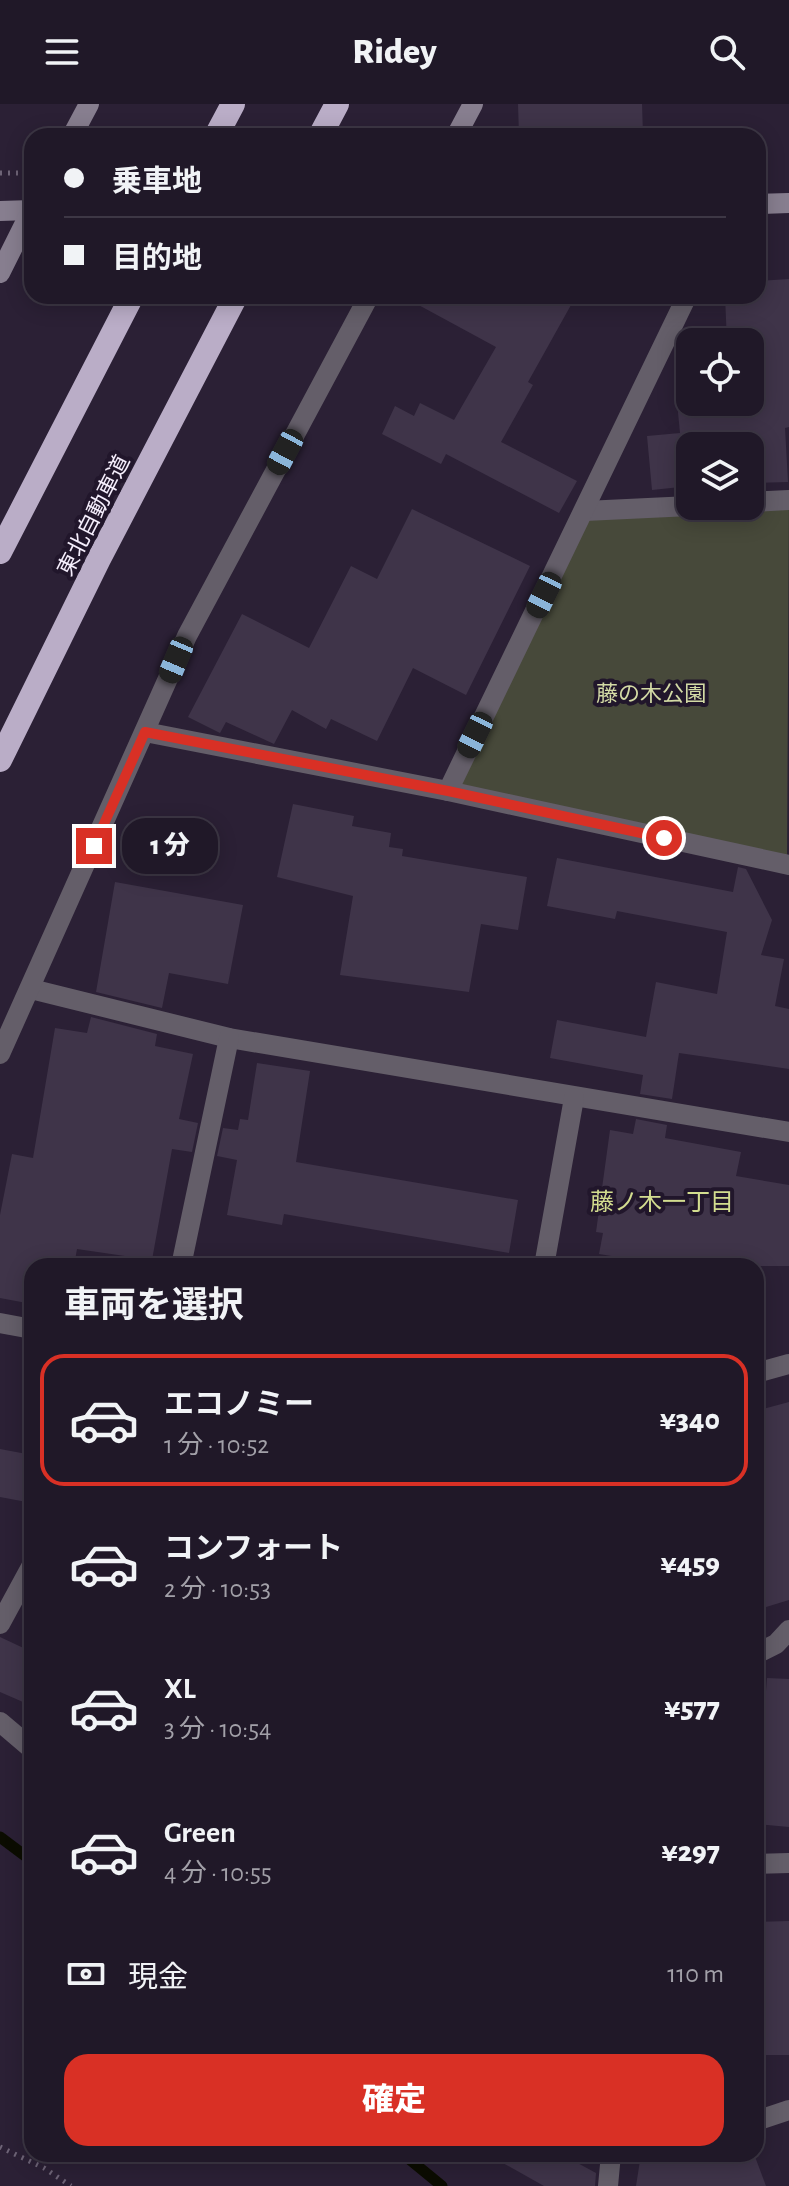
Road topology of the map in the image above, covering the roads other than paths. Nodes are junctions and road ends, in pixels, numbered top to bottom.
1 (89, 104) edge
2 (233, 104) edge
3 (337, 104) edge
4 (473, 104) edge
5 (76, 128) edge
6 (220, 128) edge
7 (324, 128) edge
8 (460, 128) edge
9 (789, 203) edge
10 (766, 204) edge
11 (24, 210) edge
12 (0, 211) edge
13 (24, 226) edge
14 (0, 273) edge
15 (128, 304) edge
16 (232, 304) edge
17 (365, 304) edge
18 (683, 304) edge
19 (789, 500) edge
20 (764, 501) edge
21 (676, 507) edge
22 (585, 511) junction
23 (0, 552) edge
24 (145, 732) junction
25 (0, 760) edge
26 (448, 791) junction
27 (788, 862) edge
28 (31, 989) junction
29 (229, 1038) junction
30 (0, 1054) edge
31 (574, 1098) junction
32 (789, 1132) edge
33 (183, 1258) edge
34 (545, 1258) edge
35 (0, 1323) edge
36 (24, 1328) edge
37 (789, 1364) edge
38 (764, 1371) edge
39 (24, 1580) edge
40 (0, 1624) edge
41 (789, 1630) edge
42 (764, 1650) edge
43 (0, 1722) edge
44 (24, 1742) edge
45 (789, 1863) edge
46 (764, 1864) edge
47 (789, 2110) edge
48 (764, 2118) edge
49 (610, 2162) edge
50 (608, 2186) edge

1 - 5 street
2 - 6 highway
3 - 7 highway
4 - 8 street
9 - 10 street
11 - 12 street
13 - 14 street
15 - 23 highway
16 - 25 highway, 東北自動車道
17 - 24 street
18 - 22 street
19 - 20 street
21 - 22 street
22 - 26 street
24 - 26 street
24 - 28 street
26 - 27 street
28 - 29 street
28 - 30 street
29 - 31 street
29 - 33 street
31 - 32 street
31 - 34 street
35 - 36 street
37 - 38 street
39 - 40 street
41 - 42 street
43 - 44 street
45 - 46 street
47 - 48 street
49 - 50 street

